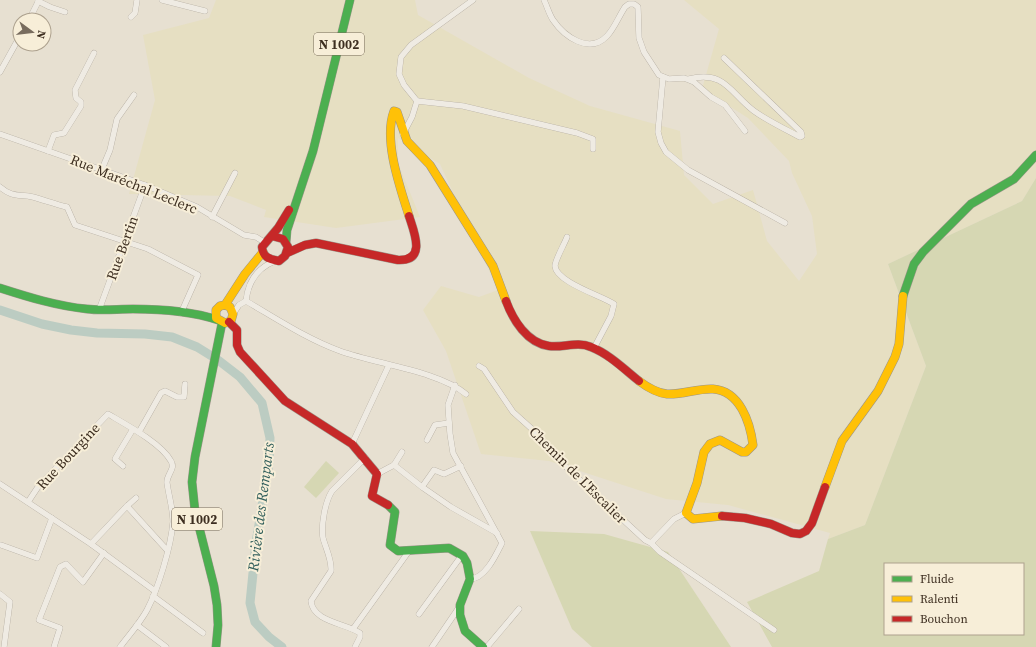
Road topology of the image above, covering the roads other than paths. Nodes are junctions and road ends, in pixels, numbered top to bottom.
1 (137, 0) edge
2 (162, 0) edge
3 (350, 0) edge
4 (473, 0) edge
5 (544, 0) edge
6 (38, 1) edge
7 (205, 11) dead end
8 (33, 12) edge
9 (65, 12) dead end
10 (131, 17) dead end
11 (12, 50) edge
12 (94, 53) dead end
13 (724, 58) dead end
14 (0, 72) edge
15 (663, 77) junction
16 (689, 79) junction
17 (134, 95) dead end
18 (416, 101) junction
19 (745, 131) dead end
20 (0, 134) edge
21 (403, 134) junction
22 (593, 149) dead end
23 (48, 151) junction
24 (1036, 155) edge
25 (102, 169) junction
26 (235, 172) dead end
27 (145, 185) junction
28 (0, 187) edge
29 (299, 189) junction
30 (212, 217) junction
31 (785, 223) dead end
32 (272, 236) junction
33 (567, 237) dead end
34 (124, 240) junction
35 (264, 242) junction
36 (286, 243) junction
37 (306, 245) junction
38 (263, 252) junction
39 (287, 253) junction
40 (274, 261) junction
41 (255, 264) junction
42 (0, 288) edge
43 (246, 301) junction
44 (99, 310) junction
45 (180, 313) junction
46 (227, 315) junction
47 (206, 316) junction
48 (594, 348) junction
49 (389, 365) junction
50 (479, 366) dead end
51 (185, 384) dead end
52 (455, 386) junction
53 (466, 394) dead end
54 (449, 423) junction
55 (133, 429) junction
56 (139, 432) junction
57 (426, 440) dead end
58 (352, 444) junction
59 (402, 452) dead end
60 (365, 458) junction
61 (394, 464) junction
62 (124, 466) dead end
63 (461, 466) junction
64 (377, 474) junction
65 (0, 484) edge
66 (422, 486) junction
67 (136, 498) dead end
68 (28, 502) junction
69 (127, 506) junction
70 (686, 513) junction
71 (52, 518) junction
72 (497, 533) junction
73 (651, 543) junction
74 (91, 544) junction
75 (1, 545) dead end
76 (167, 550) junction
77 (409, 551) junction
78 (104, 553) junction
79 (462, 555) junction
80 (470, 579) junction
81 (154, 593) junction
82 (0, 594) edge
83 (460, 605) junction
84 (519, 609) dead end
85 (420, 614) dead end
86 (137, 625) junction
87 (353, 629) junction
88 (774, 630) dead end
89 (203, 633) dead end
90 (4, 647) edge
91 (54, 647) edge
92 (120, 647) edge
93 (166, 647) edge
94 (216, 647) edge
95 (355, 647) edge
96 (432, 647) edge
97 (483, 647) edge
98 (487, 647) edge

1 - 10 street
2 - 7 street
3 - 29 main road, N 1002
4 - 18 street
5 - 15 street
6 - 8 street
6 - 9 street
11 - 14 street
12 - 23 street
13 - 16 street
15 - 16 street
15 - 31 street
16 - 19 street
17 - 25 street
18 - 21 street
18 - 22 street
20 - 23 street, Rue Maréchal Leclerc
21 - 37 main road
21 - 48 main road
23 - 25 street, Rue Maréchal Leclerc
24 - 70 main road
25 - 27 street, Rue Maréchal Leclerc
26 - 30 street
27 - 30 street, Rue Maréchal Leclerc
27 - 34 street, Rue Bertin
28 - 34 street
29 - 32 main road, N 1002
29 - 36 main road, N 1002
30 - 35 street, Rue Maréchal Leclerc
32 - 35 main road
32 - 36 main road
33 - 48 street
34 - 44 street, Rue Bertin
34 - 45 street
35 - 38 main road
36 - 37 main road
36 - 39 main road
37 - 39 main road
38 - 40 main road
38 - 41 main road, N 1002
39 - 40 main road
40 - 41 main road
40 - 43 street
41 - 46 main road, N 1002
42 - 44 main road
43 - 46 street
43 - 49 street
44 - 45 main road
45 - 47 main road
46 - 47 main road
46 - 47 main road, N 1002
46 - 58 main road
46 - 94 main road, N 1002
48 - 70 main road
49 - 52 street
49 - 58 street
50 - 73 street, Chemin de L'Escalier
51 - 56 street
52 - 53 street
52 - 54 street
54 - 57 street
54 - 63 street
55 - 56 street, Rue Bourgine
55 - 62 street
55 - 68 street, Rue Bourgine
56 - 76 street, Rue Bourgine
58 - 60 main road
59 - 61 street
60 - 64 main road
60 - 87 street
61 - 64 street
61 - 66 street
63 - 66 street
63 - 72 street
64 - 77 main road
65 - 68 street
66 - 72 street
67 - 69 street
68 - 71 street
69 - 74 street
69 - 76 street
70 - 73 street
71 - 74 street
71 - 75 street
72 - 80 street
73 - 88 street, Chemin de L'Escalier
74 - 78 street
76 - 81 street, Rue Bourgine
77 - 79 main road
77 - 87 street
78 - 81 street
78 - 91 street
79 - 80 main road
79 - 85 street
80 - 83 main road
81 - 86 street, Rue Bourgine
81 - 89 street
82 - 90 street
83 - 96 street
83 - 97 main road
84 - 98 street
86 - 92 street, Rue Bourgine
86 - 93 street
87 - 95 street

